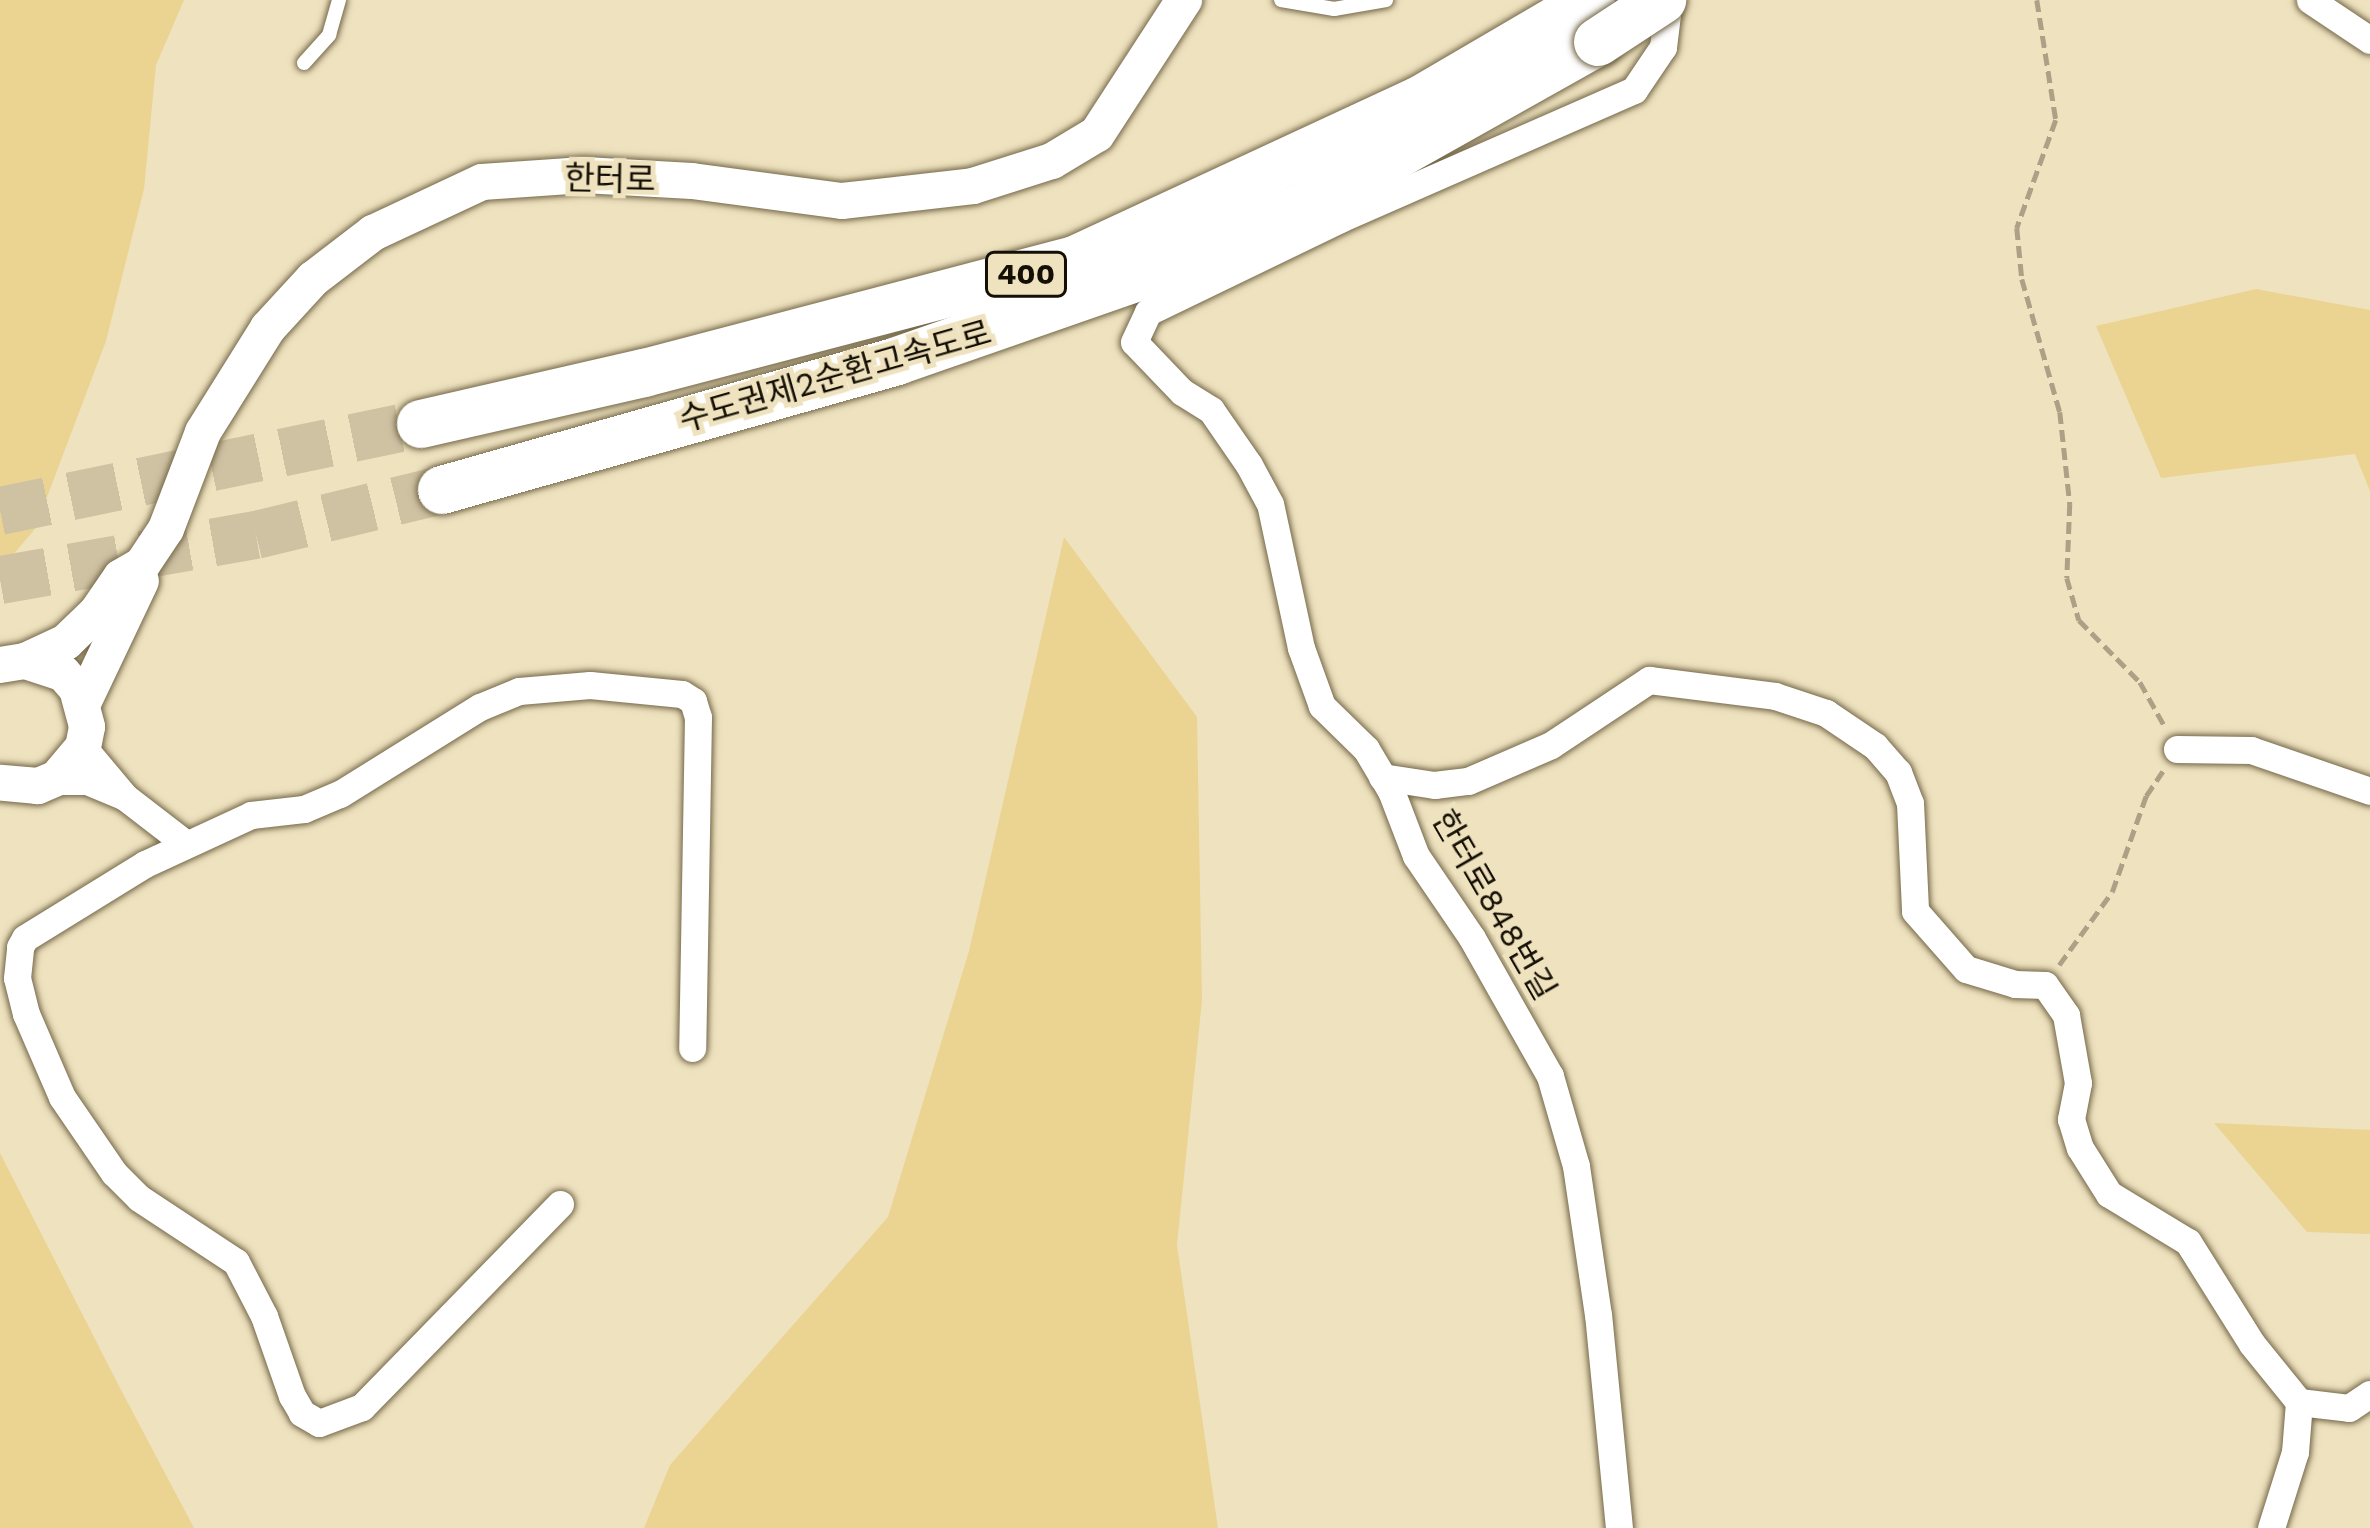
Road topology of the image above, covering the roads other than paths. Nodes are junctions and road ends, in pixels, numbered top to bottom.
1 (339, 0) edge
2 (1184, 0) edge
3 (1281, 0) edge
4 (1386, 0) edge
5 (1660, 0) edge
6 (2310, 0) edge
7 (1592, 15) edge
8 (2370, 40) edge
9 (304, 63) dead end
10 (421, 424) tunnel mouth
11 (442, 490) tunnel mouth
12 (142, 565) junction
13 (13, 663) edge
14 (83, 704) junction
15 (83, 747) junction
16 (2177, 749) road end
17 (1382, 776) junction
18 (50, 781) junction
19 (0, 783) edge
20 (2370, 790) edge
21 (125, 797) junction
22 (186, 844) junction
23 (692, 1048) dead end
24 (560, 1204) dead end
25 (2370, 1394) edge
26 (2299, 1402) junction
27 (1619, 1528) edge
28 (2271, 1528) edge

1 - 9 lane
2 - 12 main road, 한터로
3 - 4 lane
5 - 7 highway, 수도권제2순환고속도로 / 400, bridge
5 - 17 street, 한터로848번길
6 - 8 street
7 - 10 highway, 수도권제2순환고속도로 / 400
7 - 11 highway, 수도권제2순환고속도로 / 400
12 - 13 main road, 한터로
12 - 14 main road, 한터로
13 - 14 main road
14 - 15 main road
15 - 18 main road
15 - 21 street
16 - 20 street
17 - 26 street
17 - 27 street, 한터로848번길
18 - 19 main road
18 - 21 street
21 - 22 street
22 - 23 street
22 - 24 street
25 - 26 street
26 - 28 street

